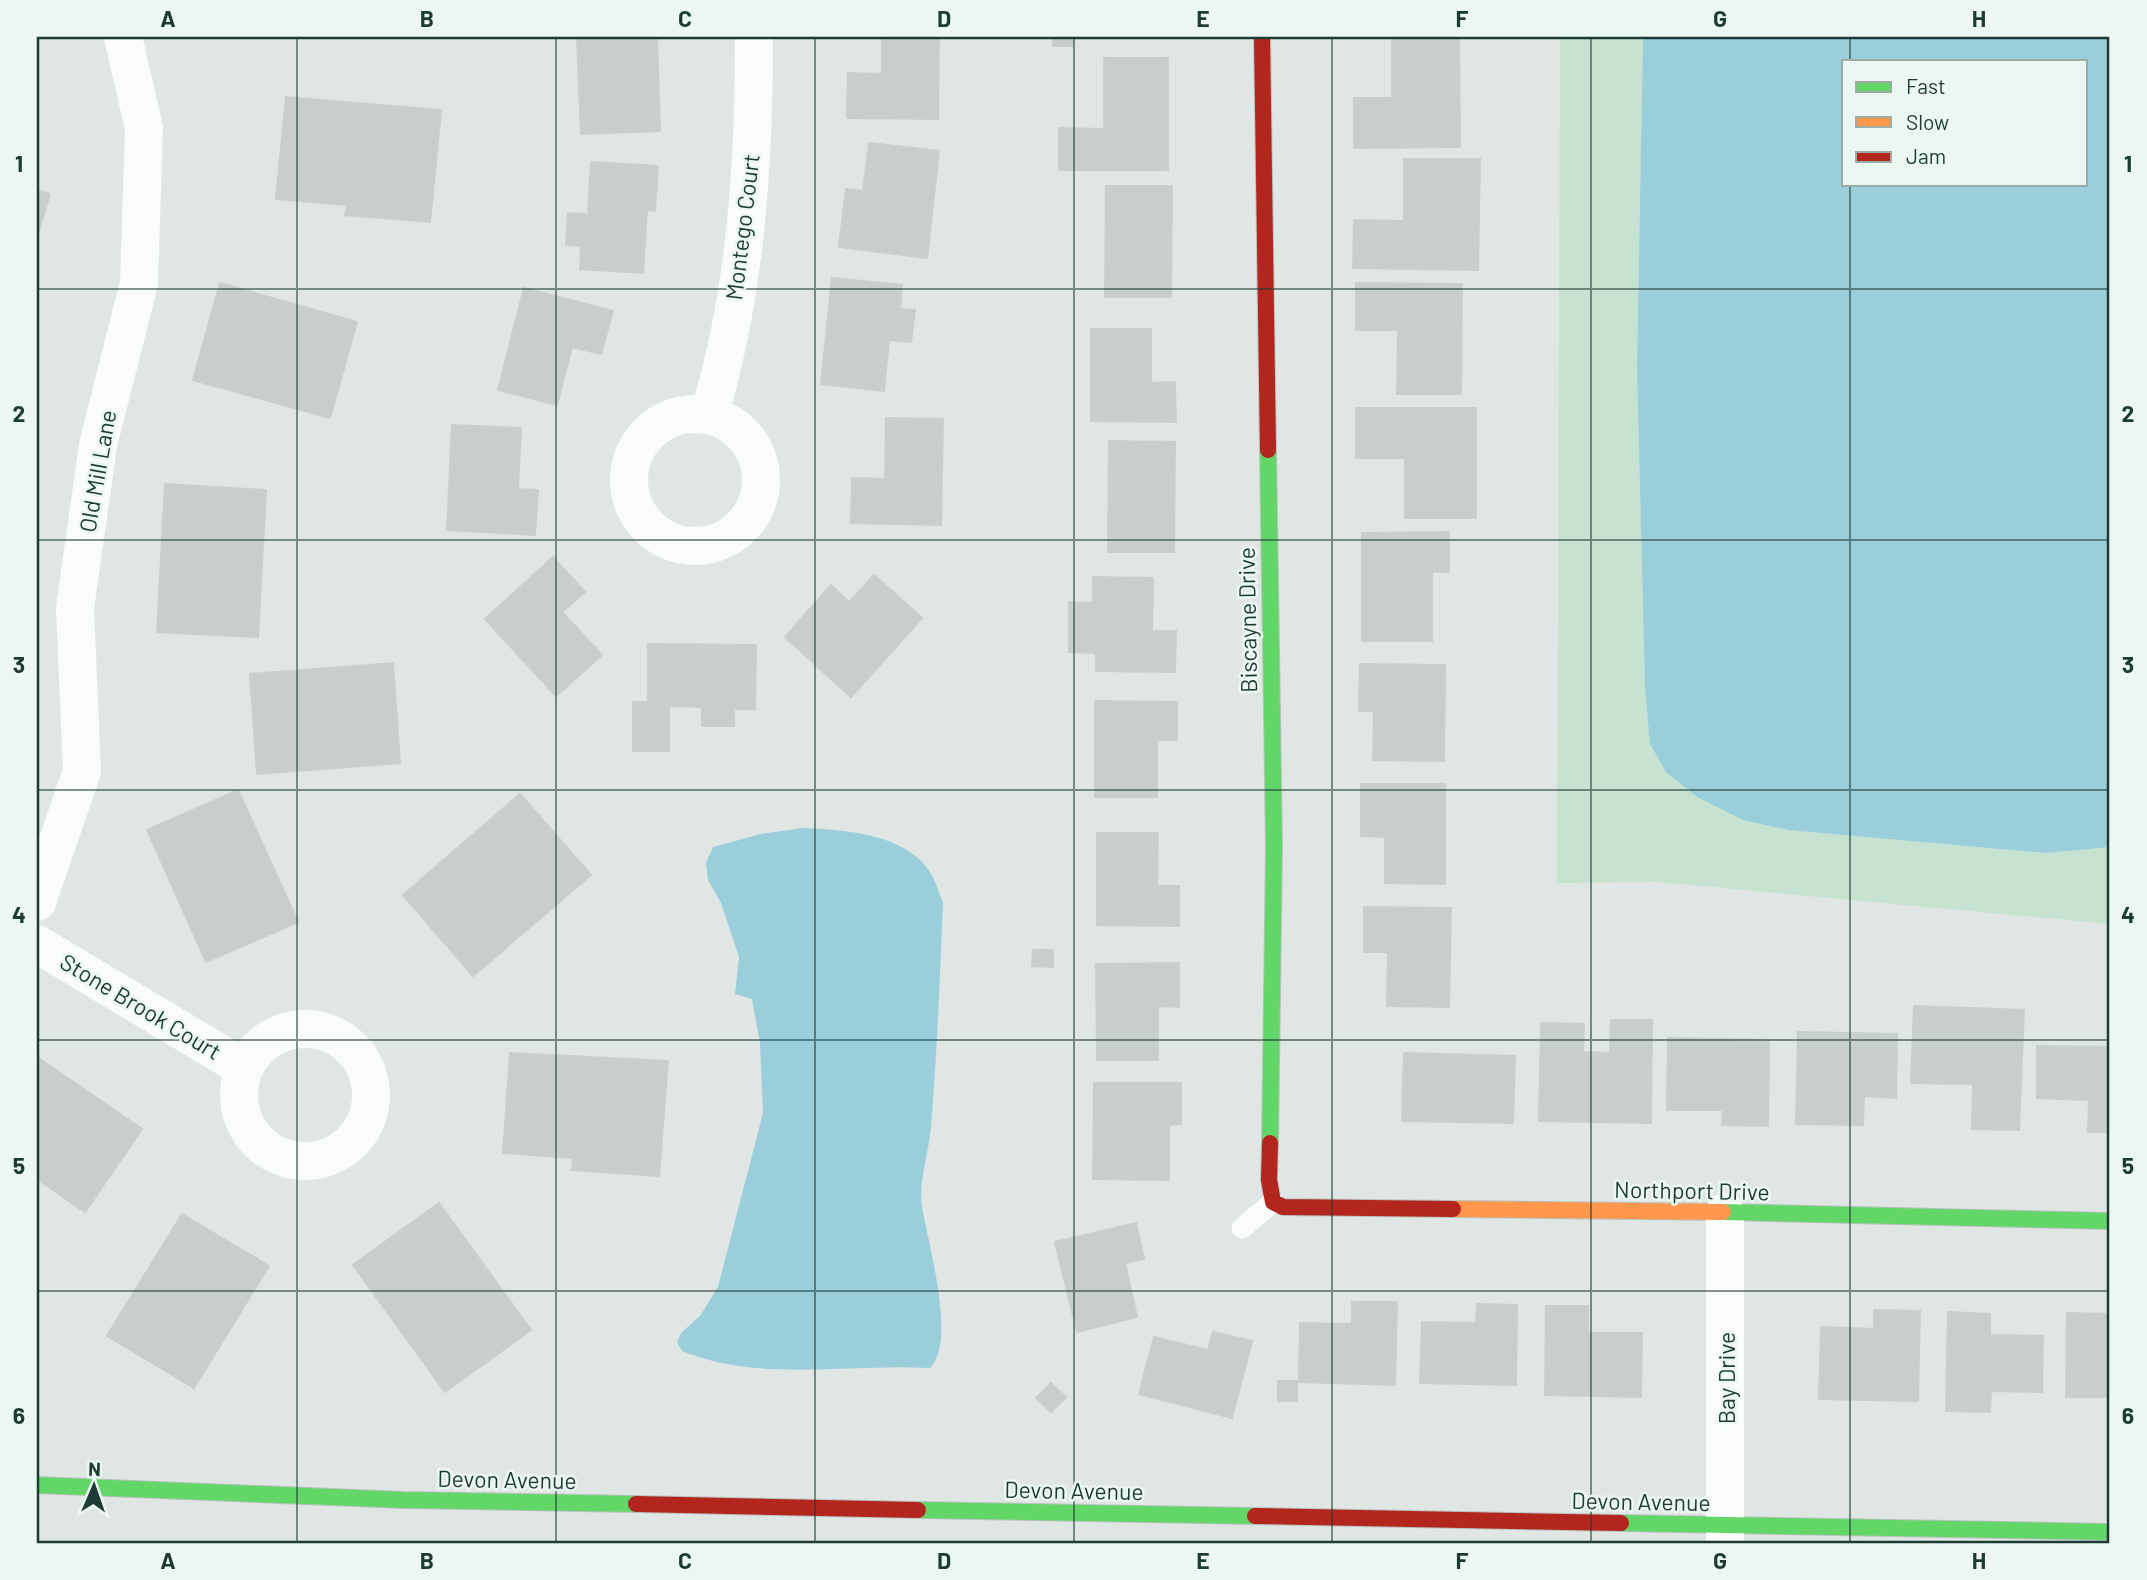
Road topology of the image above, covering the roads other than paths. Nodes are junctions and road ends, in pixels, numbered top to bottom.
1 (123, 37) edge
2 (754, 37) edge
3 (1262, 37) edge
4 (709, 415) dead end
5 (37, 902) edge
6 (37, 944) edge
7 (244, 1068) dead end
8 (1273, 1202) junction
9 (1726, 1212) junction
10 (2110, 1221) edge
11 (1242, 1228) dead end
12 (37, 1485) edge
13 (2110, 1532) edge
14 (1725, 1534) edge

1 - 5 street, Old Mill Lane
2 - 4 street, Montego Court
3 - 8 main road, Biscayne Drive
6 - 7 street, Stone Brook Court
8 - 9 main road, Northport Drive
8 - 11 lane
9 - 10 main road, Northport Drive
9 - 14 street, Bay Drive
12 - 14 main road, Devon Avenue
13 - 14 main road, Devon Avenue

